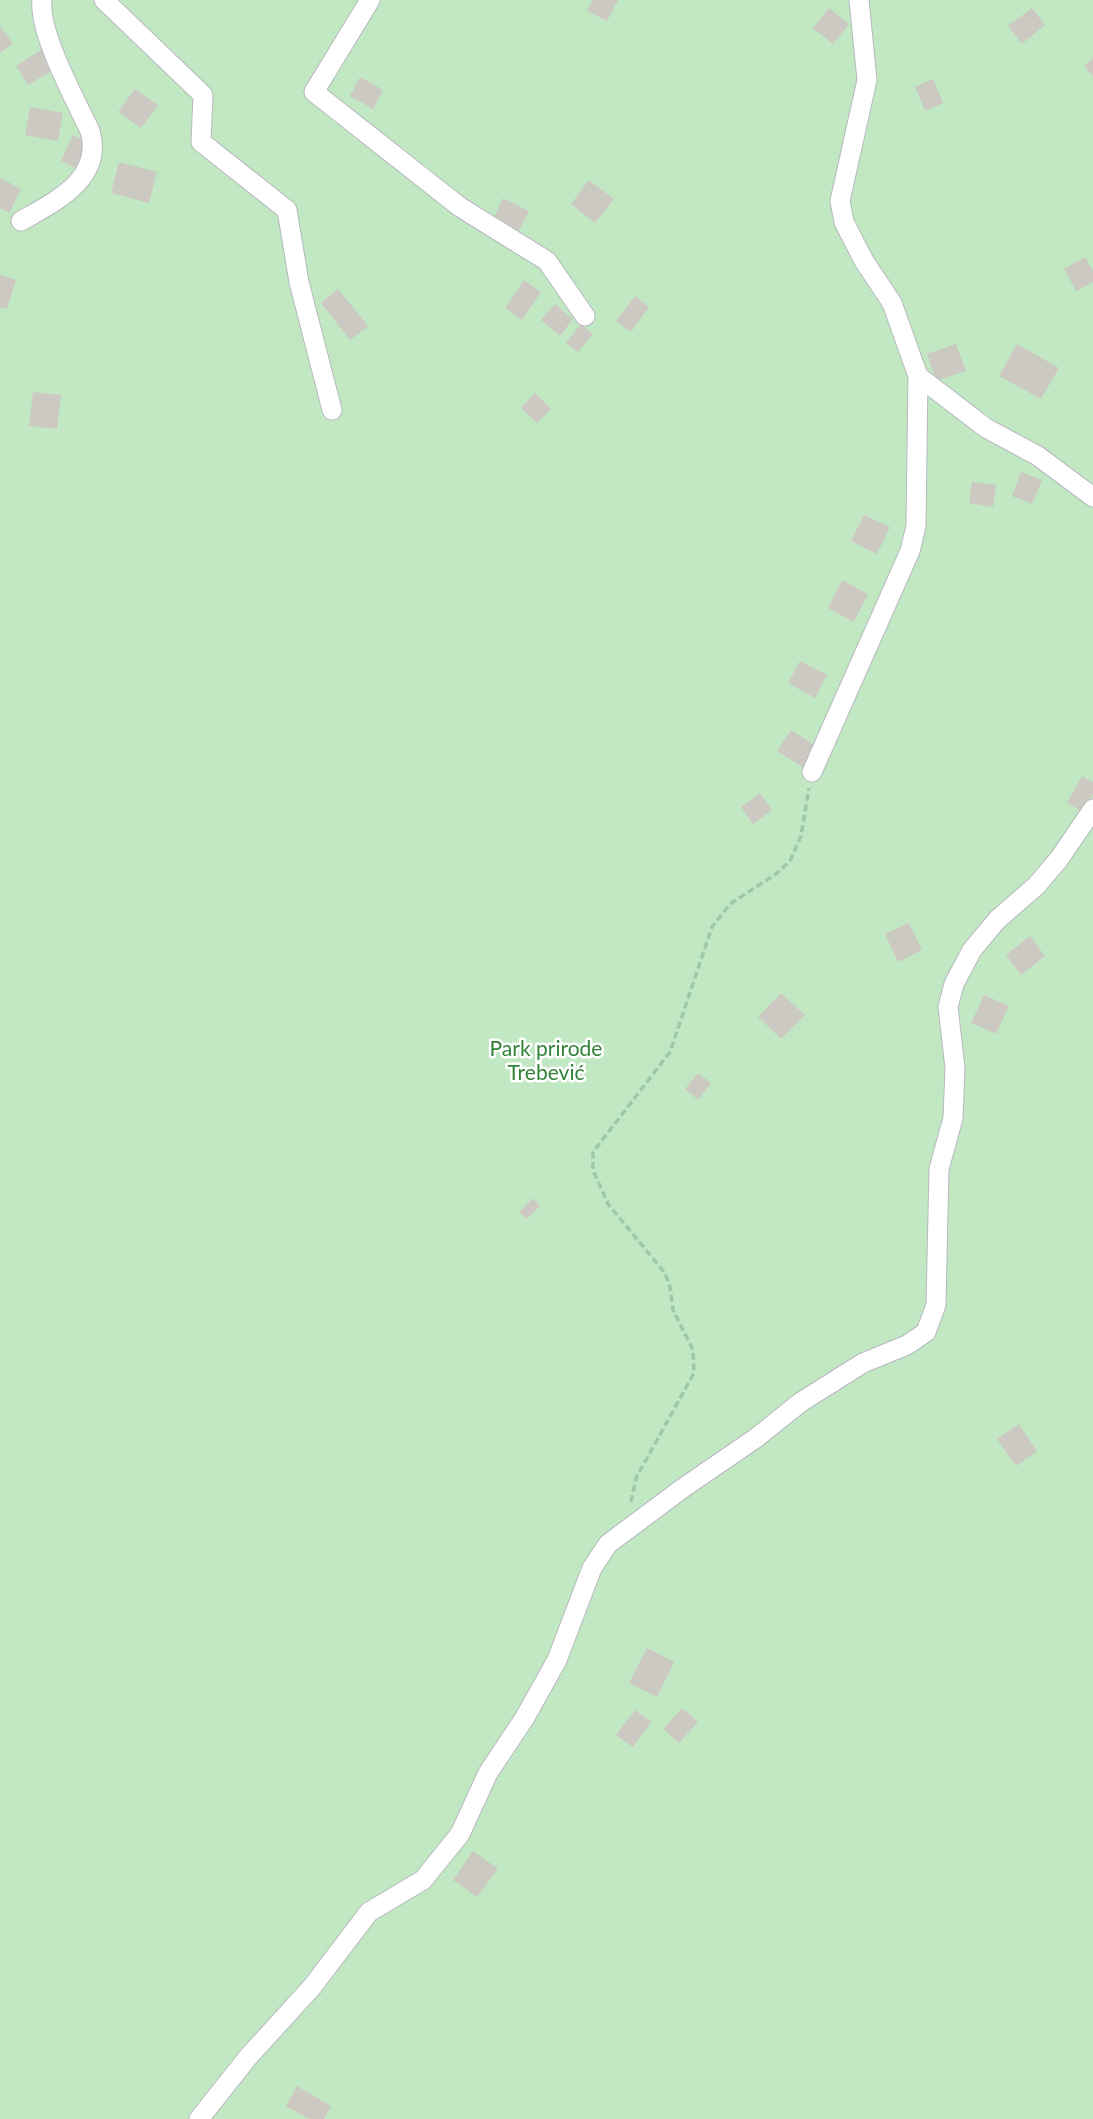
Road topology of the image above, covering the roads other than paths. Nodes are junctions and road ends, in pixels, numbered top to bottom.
1 (43, 0) edge
2 (104, 0) edge
3 (370, 0) edge
4 (859, 0) edge
5 (21, 221) dead end
6 (585, 316) dead end
7 (918, 376) junction
8 (331, 410) dead end
9 (1093, 496) edge
10 (812, 772) road end
11 (1093, 810) edge
12 (198, 2119) edge

1 - 5 street
2 - 8 street
3 - 6 street
4 - 7 street
7 - 9 street
7 - 10 street
11 - 12 street

